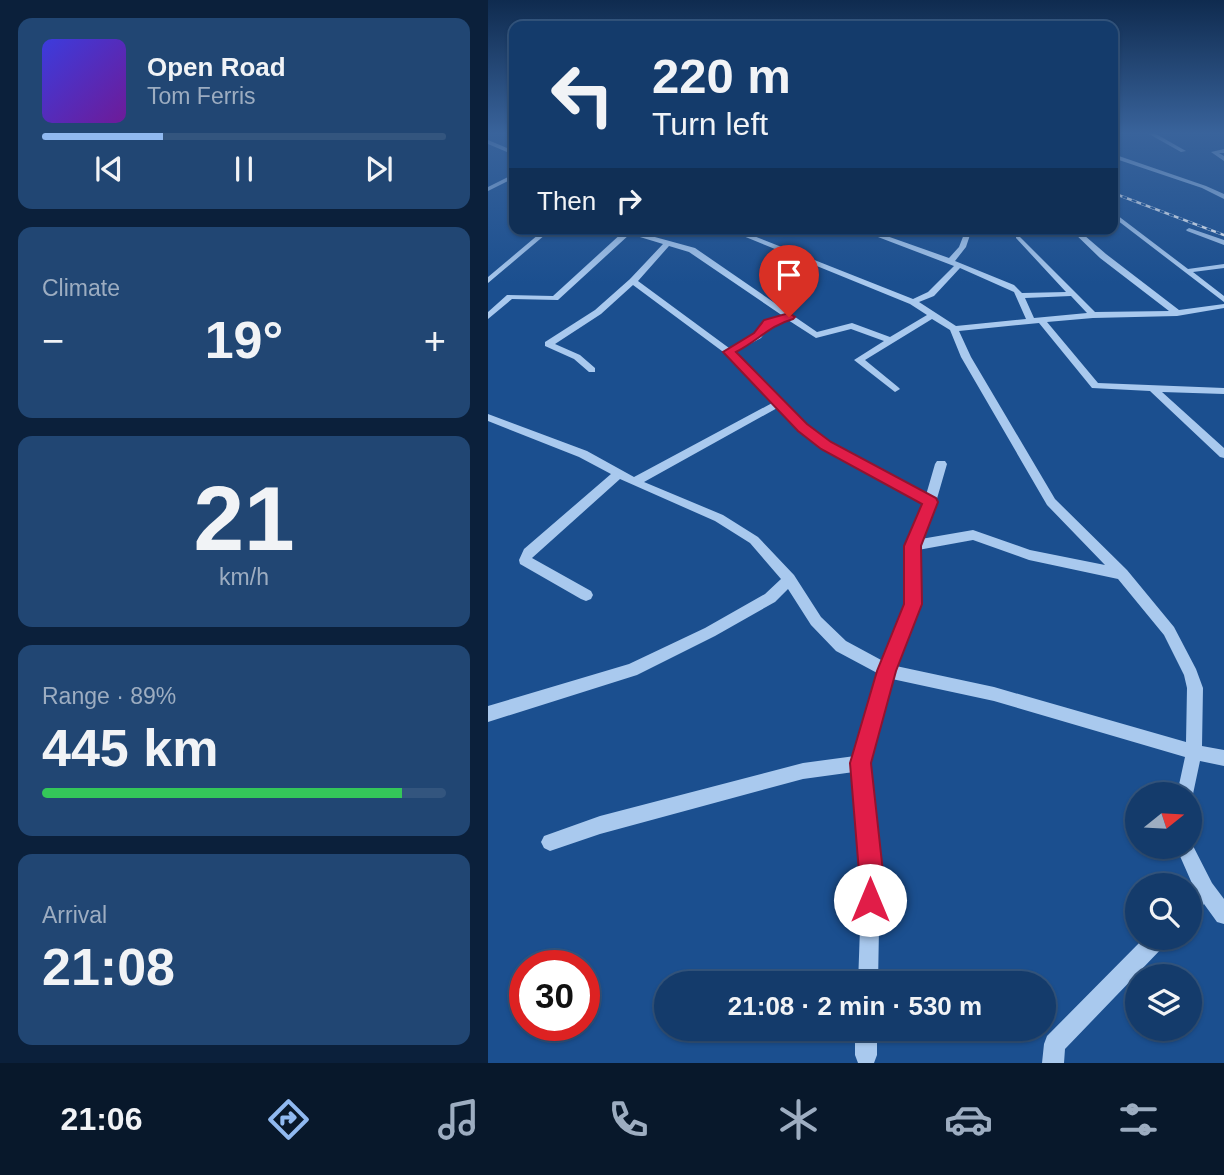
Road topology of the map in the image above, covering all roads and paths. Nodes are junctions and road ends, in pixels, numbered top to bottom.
1 (1194, 184) edge
2 (1224, 197) edge
3 (1118, 218) edge
4 (1189, 230) dead end
5 (542, 235) edge
6 (621, 235) edge
7 (641, 235) edge
8 (744, 235) edge
9 (883, 235) edge
10 (968, 235) edge
11 (1080, 235) edge
12 (1018, 237) dead end
13 (1224, 243) edge
14 (667, 244) junction
15 (950, 261) junction
16 (959, 265) junction
17 (1224, 266) edge
18 (1187, 271) junction
19 (488, 281) edge
20 (633, 281) junction
21 (1071, 294) junction
22 (1019, 296) junction
23 (1224, 300) edge
24 (913, 302) junction
25 (1224, 306) edge
26 (1178, 313) junction
27 (934, 314) junction
28 (1093, 315) junction
29 (488, 316) edge
30 (789, 317) junction
31 (1036, 320) junction
32 (954, 329) junction
33 (890, 340) junction
34 (728, 352) junction
35 (592, 369) dead end
36 (895, 388) dead end
37 (1152, 388) junction
38 (1224, 391) edge
39 (779, 403) junction
40 (488, 417) edge
41 (1224, 454) edge
42 (941, 464) dead end
43 (619, 474) junction
44 (634, 482) junction
45 (930, 502) junction
46 (912, 546) junction
47 (1123, 574) junction
48 (789, 579) junction
49 (586, 595) dead end
50 (887, 671) junction
51 (488, 714) edge
52 (1194, 752) junction
53 (1224, 758) edge
54 (861, 763) junction
55 (1188, 782) edge
56 (550, 842) dead end
57 (1191, 859) edge
58 (1205, 890) junction
59 (1202, 893) edge
60 (1224, 915) edge
61 (1146, 950) edge
62 (868, 971) edge
63 (867, 1041) edge
64 (866, 1055) dead end
65 (1053, 1063) edge

1 - 2 street
3 - 18 street
4 - 13 street
5 - 19 street
6 - 29 street
7 - 14 street
8 - 24 street
9 - 15 street
10 - 15 street
11 - 26 street
12 - 21 street
14 - 20 street
14 - 30 street
15 - 16 street
16 - 22 street
16 - 24 street
17 - 18 street
18 - 23 street
20 - 34 street
20 - 35 street
21 - 22 street
21 - 28 street
22 - 31 street
24 - 27 street
25 - 26 street
26 - 28 street
27 - 32 street
27 - 33 street
28 - 31 street
30 - 33 street
30 - 34 street
31 - 32 street
31 - 37 street
32 - 47 street
33 - 36 street
34 - 39 street
37 - 38 street
37 - 41 street
39 - 44 street
39 - 45 street
40 - 43 street
42 - 45 street
43 - 44 street
43 - 49 street
44 - 48 street
45 - 46 street
46 - 47 street
46 - 50 street
47 - 52 street
48 - 50 street
48 - 51 street
50 - 52 street
50 - 54 street
52 - 53 street
52 - 55 street
54 - 56 street
54 - 62 street
57 - 58 street
58 - 59 street
58 - 60 street
61 - 65 street
63 - 64 street

